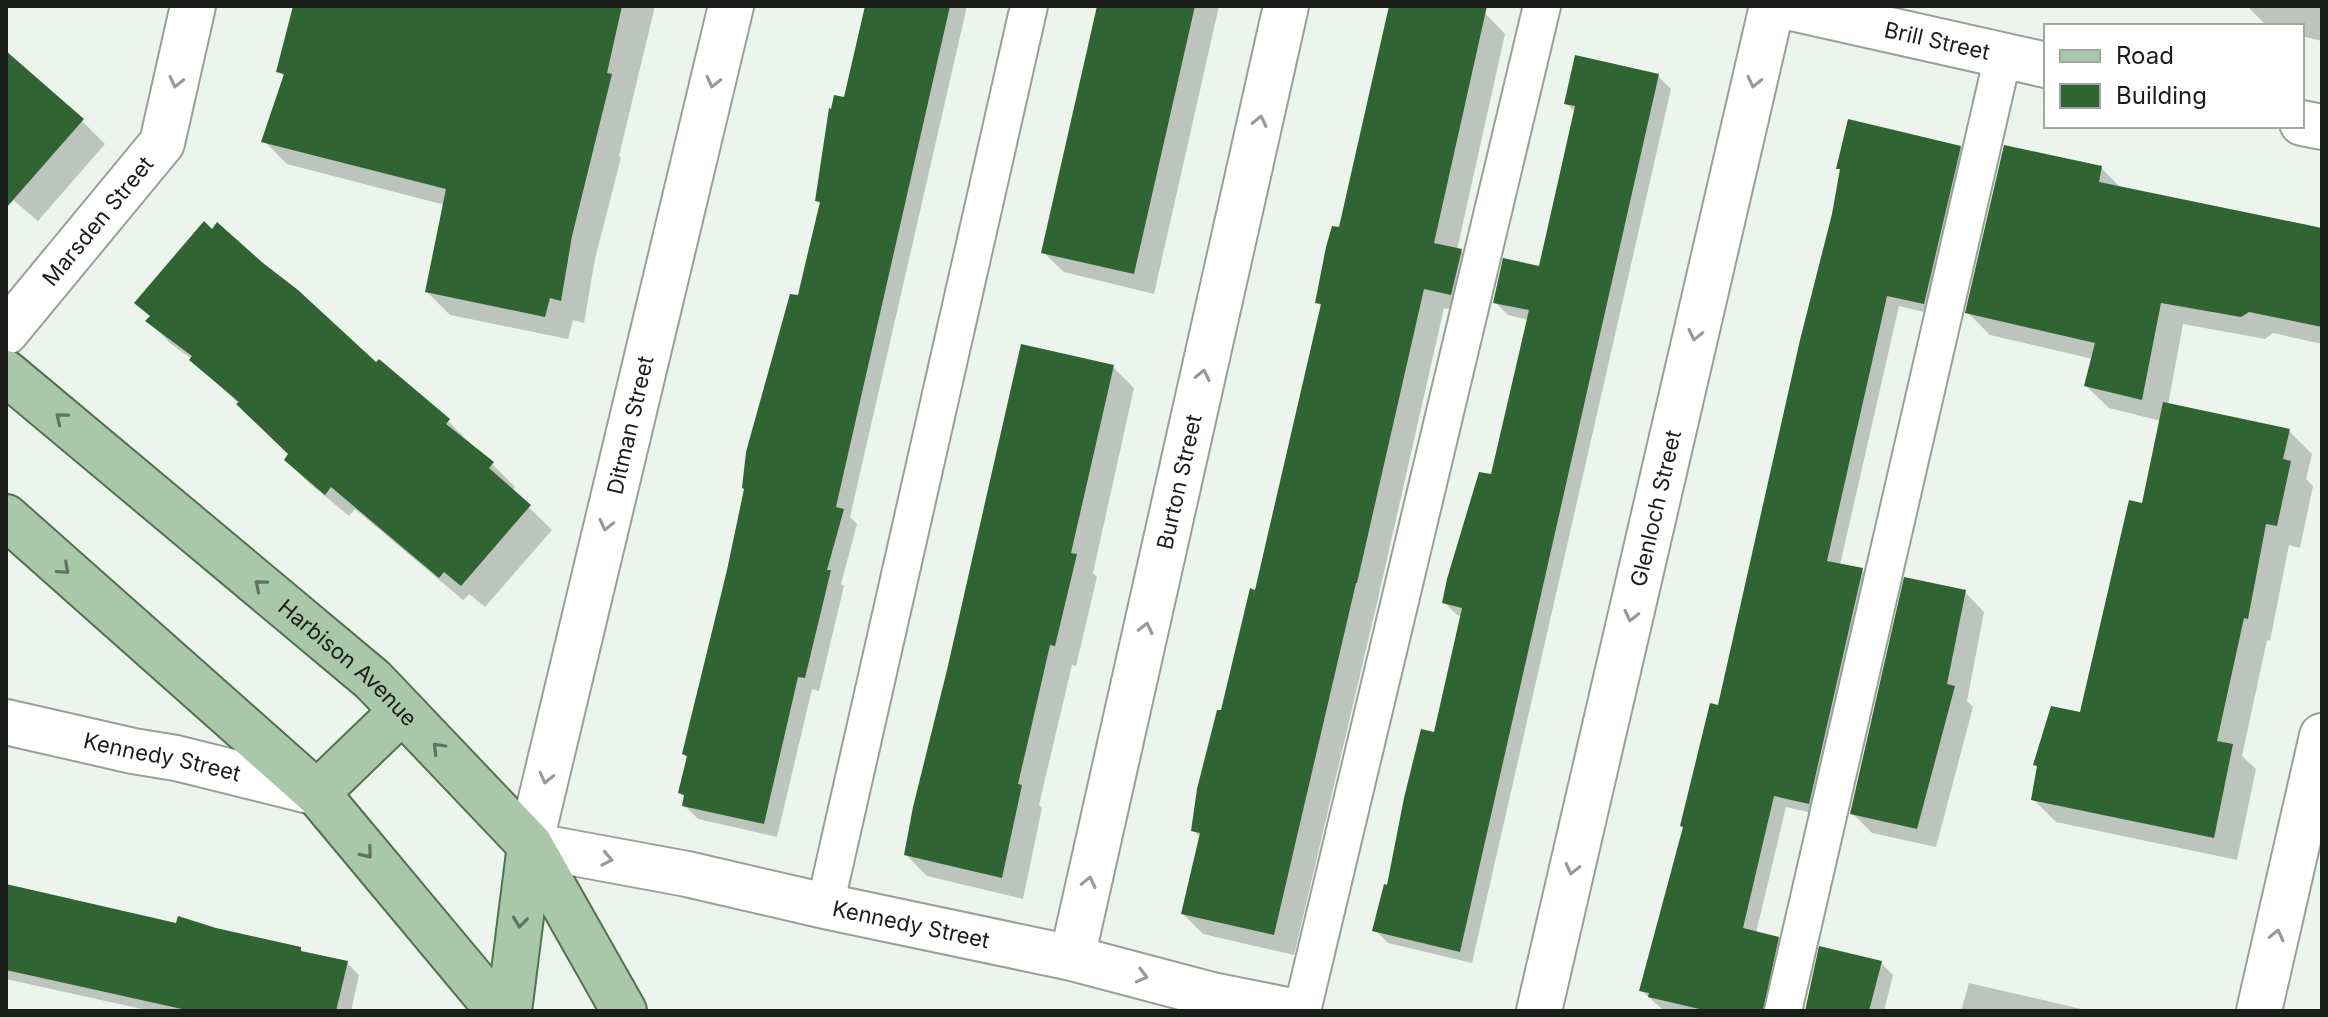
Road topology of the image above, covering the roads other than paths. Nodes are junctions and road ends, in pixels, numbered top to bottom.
1 (193, 6) edge
2 (731, 6) edge
3 (1029, 6) edge
4 (1286, 6) edge
5 (1542, 6) edge
6 (1772, 6) edge
7 (1783, 6) edge
8 (2003, 56) junction
9 (2044, 65) edge
10 (6, 332) edge
11 (6, 373) edge
12 (6, 517) edge
13 (402, 711) junction
14 (6, 722) edge
15 (2322, 736) edge
16 (317, 793) junction
17 (530, 845) junction
18 (825, 906) junction
19 (1072, 958) junction
20 (1210, 1003) edge
21 (499, 1011) edge
22 (509, 1011) edge
23 (624, 1011) edge
24 (1292, 1011) edge
25 (1302, 1011) edge
26 (1539, 1011) edge
27 (1783, 1011) edge
28 (2259, 1011) edge

1 -> 10 street, Marsden Street
2 -> 17 street, Ditman Street
3 - 18 lane
19 -> 4 street, Burton Street
5 - 25 lane
6 -> 26 street, Glenloch Street
7 - 8 street, Brill Street
8 - 9 street, Brill Street
8 - 27 lane
13 -> 11 main road, Harbison Avenue
12 -> 16 main road
13 - 16 main road
17 -> 13 main road, Harbison Avenue
14 - 16 street, Kennedy Street
28 -> 15 street
16 -> 21 main road
17 -> 18 street, Kennedy Street
17 -> 22 main road
17 - 23 main road, Harbison Avenue
18 - 19 street, Kennedy Street
19 -> 20 street, Kennedy Street
20 - 24 street, Kennedy Street

